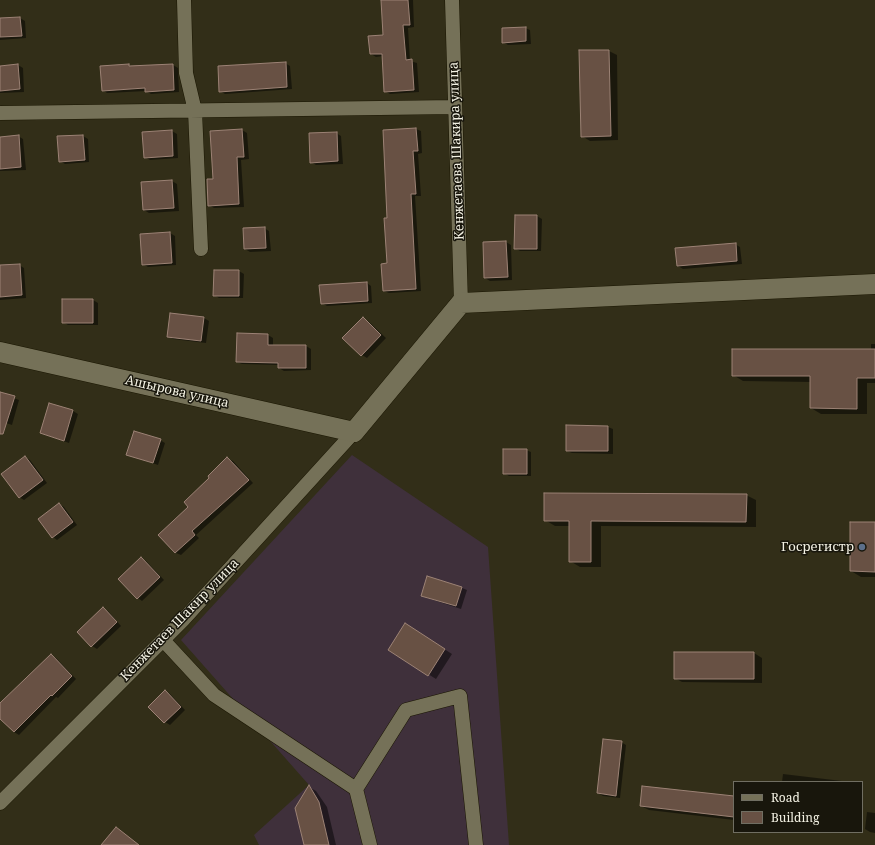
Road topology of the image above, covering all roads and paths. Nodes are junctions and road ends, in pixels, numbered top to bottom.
1 (184, 0) edge
2 (452, 0) edge
3 (455, 107) junction
4 (195, 110) junction
5 (0, 113) edge
6 (201, 249) dead end
7 (875, 284) edge
8 (461, 302) junction
9 (0, 352) edge
10 (354, 432) junction
11 (163, 640) junction
12 (356, 789) junction
13 (0, 803) edge
14 (370, 845) edge
15 (476, 845) edge

1 - 4 street
2 - 3 street, Кенжетаева Шакира улица
3 - 4 street
3 - 8 street, Кенжетаева Шакира улица
4 - 5 street
4 - 6 street
7 - 8 street
8 - 10 street
9 - 10 street, Ашырова улица
10 - 11 street, Кенжетаев Шакир улица
11 - 12 street
11 - 13 street, Кенжетаев Шакир улица
12 - 14 street
12 - 15 street

